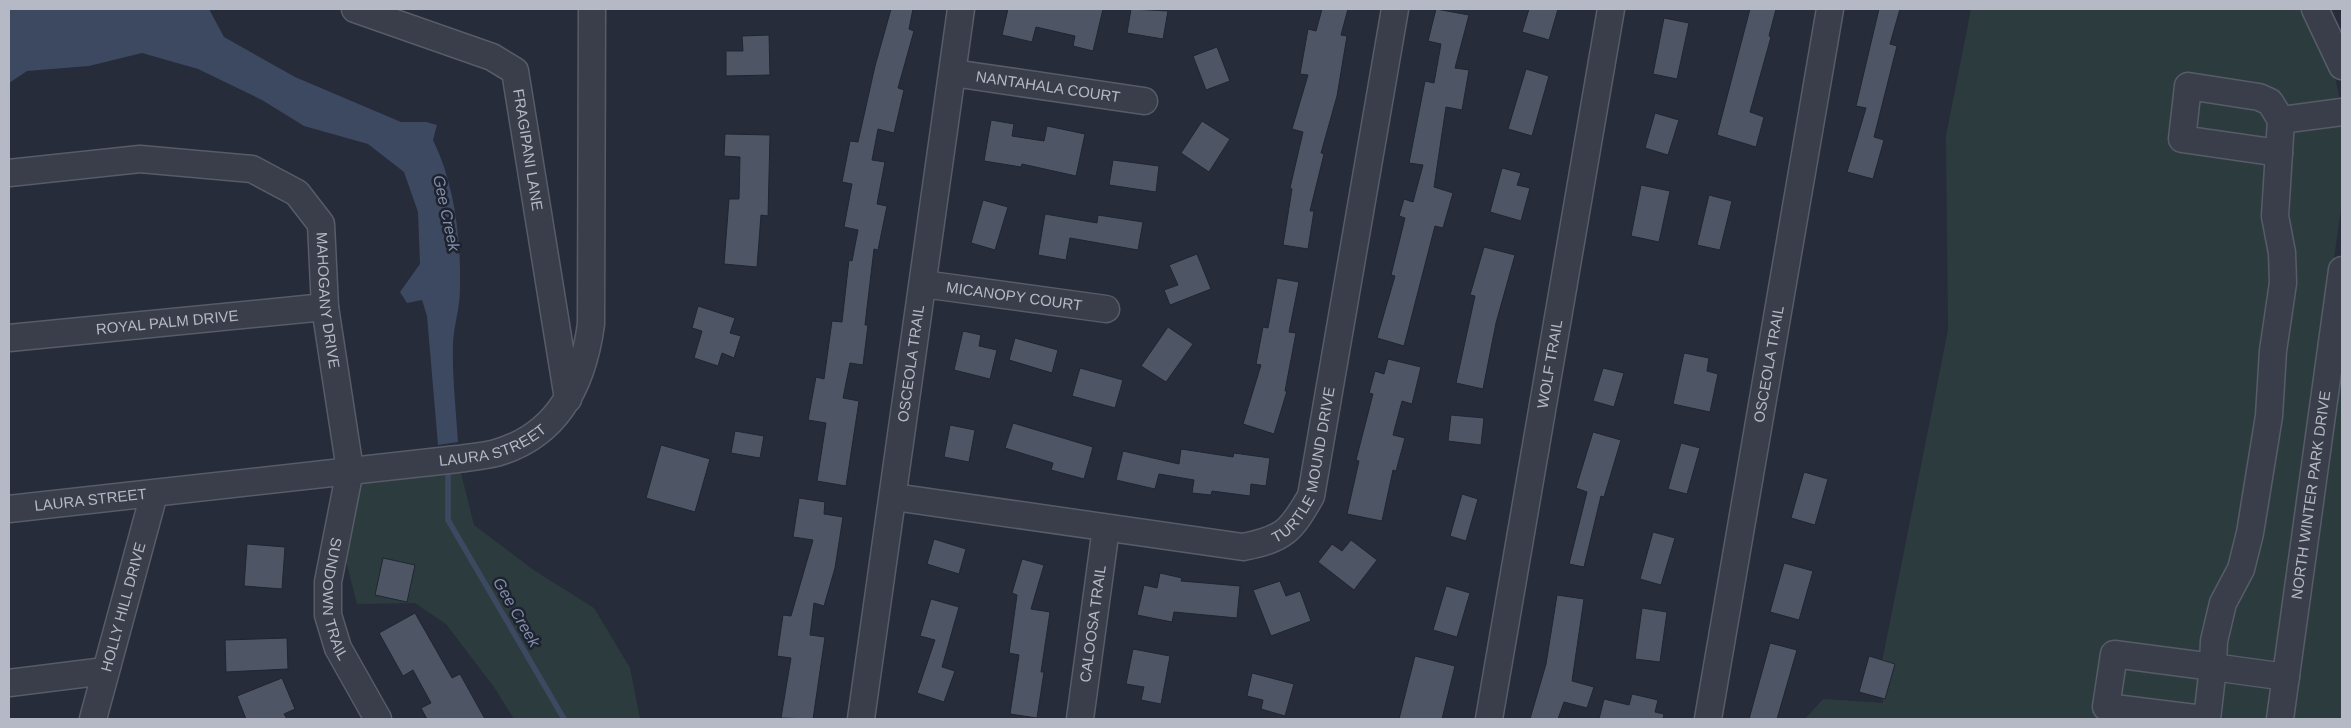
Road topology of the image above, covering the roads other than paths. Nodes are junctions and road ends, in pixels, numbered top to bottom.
1 (355, 9) edge
2 (592, 9) edge
3 (961, 9) edge
4 (1394, 9) edge
5 (1611, 9) edge
6 (1830, 9) edge
7 (2315, 9) edge
8 (2342, 66) edge
9 (952, 73) junction
10 (1144, 101) dead end
11 (2342, 112) edge
12 (2281, 120) junction
13 (2279, 153) junction
14 (9, 173) edge
15 (2342, 270) edge
16 (923, 284) junction
17 (325, 307) junction
18 (1106, 308) dead end
19 (9, 338) edge
20 (568, 399) junction
21 (350, 470) junction
22 (154, 494) junction
23 (894, 497) junction
24 (9, 509) edge
25 (1106, 528) junction
26 (2213, 667) junction
27 (106, 671) junction
28 (2286, 676) junction
29 (9, 683) edge
30 (93, 719) edge
31 (378, 719) edge
32 (861, 719) edge
33 (1080, 719) edge
34 (1489, 719) edge
35 (1708, 719) edge
36 (2203, 719) edge
37 (2207, 719) edge
38 (2280, 719) edge

1 - 20 street, FRAGIPANI LANE
2 - 20 street, LAURA STREET
3 - 9 street, OSCEOLA TRAIL
4 - 25 street, TURTLE MOUND DRIVE
5 - 34 street, WOLF TRAIL
6 - 35 street, OSCEOLA TRAIL
7 - 8 street
9 - 10 street, NANTAHALA COURT
9 - 16 street, OSCEOLA TRAIL
11 - 12 street
12 - 13 street
12 - 13 street
13 - 26 street
14 - 17 street, MAHOGANY DRIVE
15 - 28 street, NORTH WINTER PARK DRIVE
16 - 18 street, MICANOPY COURT
16 - 23 street, OSCEOLA TRAIL
17 - 19 street, ROYAL PALM DRIVE
17 - 21 street, MAHOGANY DRIVE
20 - 21 street, LAURA STREET
21 - 22 street, LAURA STREET
21 - 31 street, SUNDOWN TRAIL
22 - 24 street, LAURA STREET
22 - 27 street, HOLLY HILL DRIVE
23 - 25 street, TURTLE MOUND DRIVE
23 - 32 street, OSCEOLA TRAIL
25 - 33 street, CALOOSA TRAIL
26 - 28 street
26 - 36 street
26 - 37 street
27 - 29 street
27 - 30 street, HOLLY HILL DRIVE
28 - 38 street, NORTH WINTER PARK DRIVE

